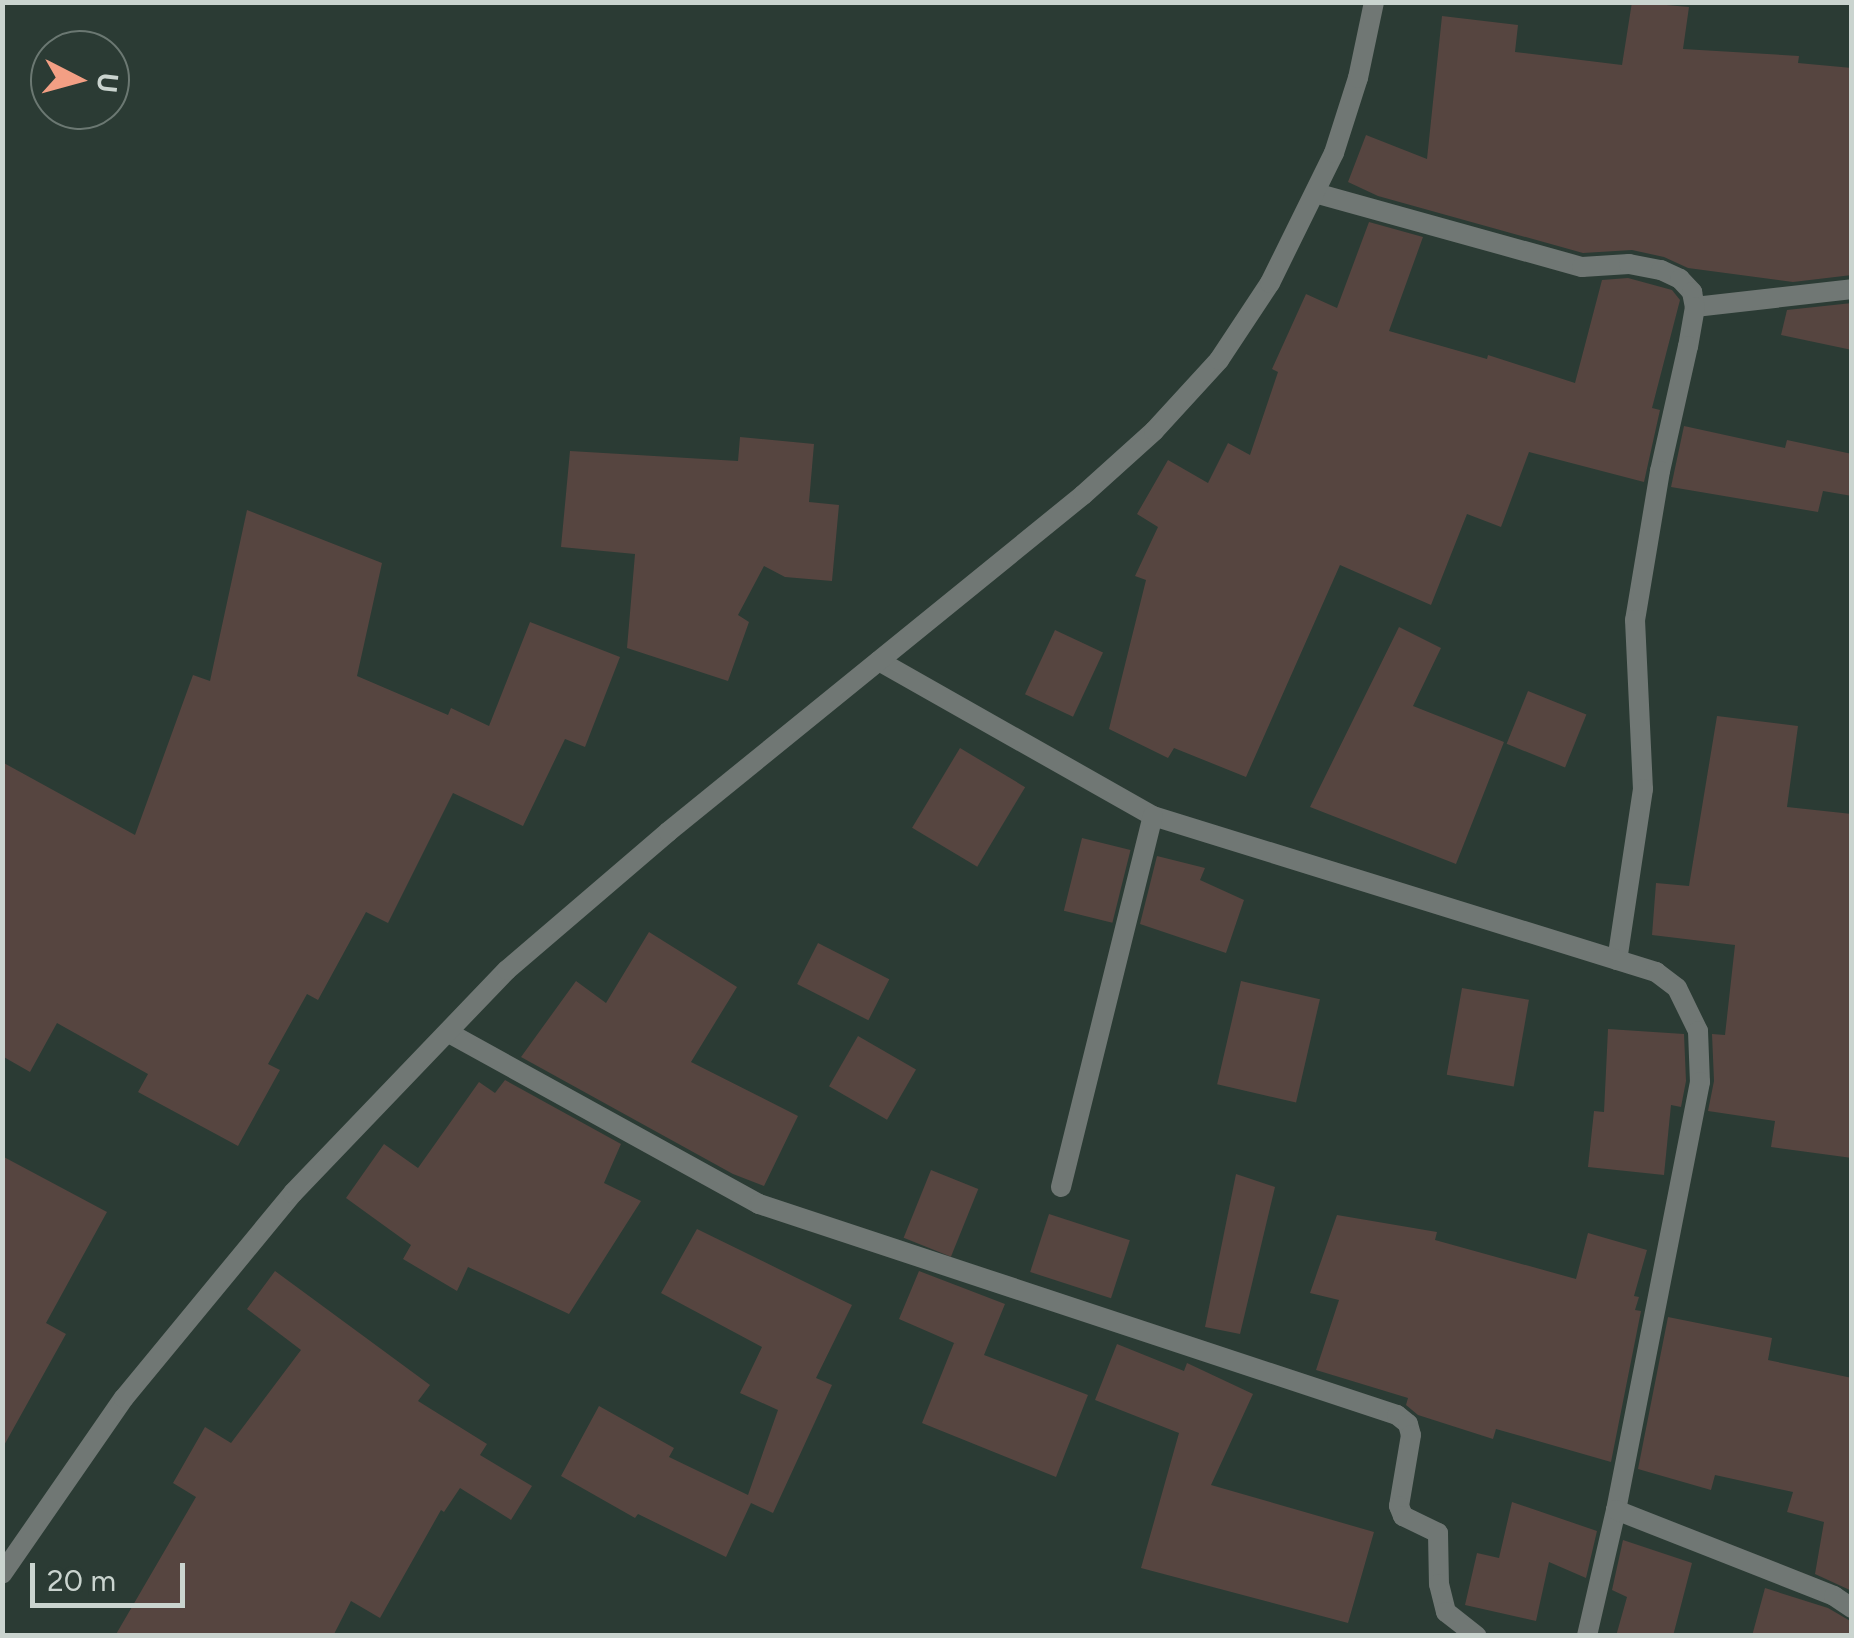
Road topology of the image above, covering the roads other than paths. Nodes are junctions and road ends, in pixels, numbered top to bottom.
1 (1374, 2) edge
2 (1316, 192) junction
3 (1852, 289) edge
4 (1695, 307) junction
5 (879, 661) junction
6 (1153, 816) junction
7 (1617, 960) junction
8 (449, 1034) junction
9 (1061, 1187) dead end
10 (1616, 1510) junction
11 (2, 1574) edge
12 (1852, 1608) edge
13 (1477, 1636) edge
14 (1587, 1636) edge

1 - 2 street
2 - 4 street
2 - 5 street
3 - 4 street
4 - 7 street
5 - 6 street
5 - 8 street
6 - 7 street
6 - 9 street
7 - 10 street
8 - 11 street
8 - 13 street
10 - 12 street
10 - 14 street

